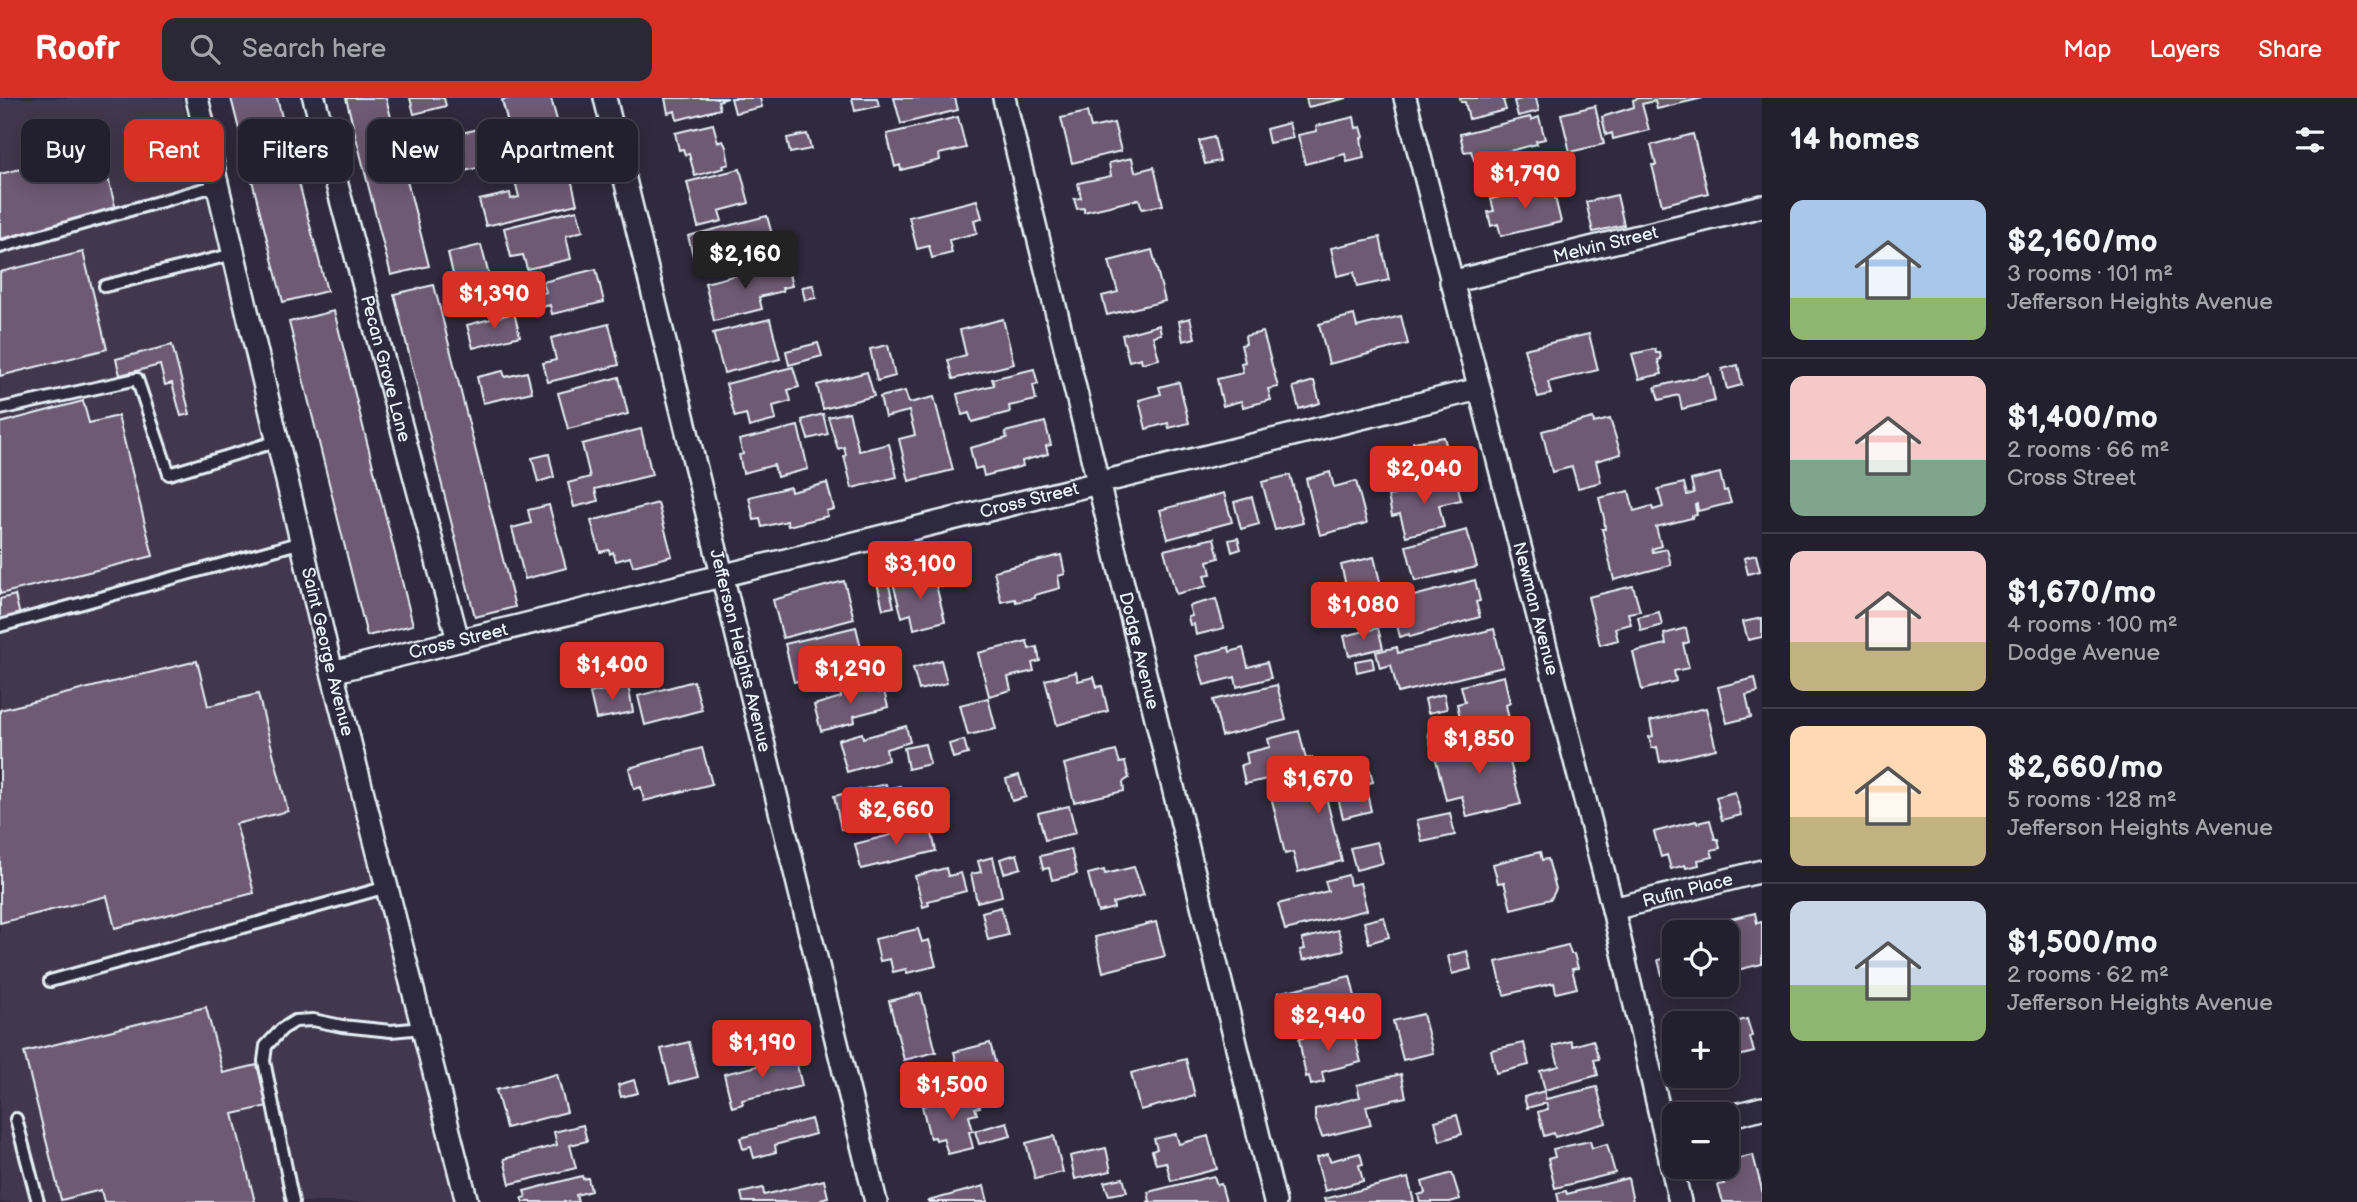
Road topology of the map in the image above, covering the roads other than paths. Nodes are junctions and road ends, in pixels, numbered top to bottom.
1 (197, 98) edge
2 (314, 98) edge
3 (605, 98) edge
4 (1004, 98) edge
5 (1405, 98) edge
6 (218, 185) junction
7 (1762, 206) edge
8 (0, 247) edge
9 (234, 254) junction
10 (1451, 282) junction
11 (105, 286) dead end
12 (1479, 389) junction
13 (0, 409) edge
14 (278, 441) junction
15 (1100, 483) junction
16 (302, 542) junction
17 (721, 574) junction
18 (0, 625) edge
19 (458, 640) junction
20 (332, 672) junction
21 (1762, 871) edge
22 (387, 887) junction
23 (1613, 909) junction
24 (50, 981) dead end
25 (423, 1028) junction
26 (1662, 1103) edge
27 (1762, 1108) edge
28 (1739, 1114) edge
29 (16, 1119) dead end
30 (1676, 1179) edge
31 (38, 1202) edge
32 (293, 1202) edge
33 (467, 1202) edge
34 (876, 1202) edge
35 (1275, 1202) edge
36 (1679, 1202) edge

1 - 6 street, Saint George Avenue
2 - 19 street, Pecan Grove Lane
3 - 17 street, Jefferson Heights Avenue
4 - 15 street, Dodge Avenue
5 - 10 street, Newman Avenue
6 - 8 lane
6 - 9 street, Saint George Avenue
7 - 10 street, Melvin Street
9 - 11 lane
9 - 14 street, Saint George Avenue
10 - 12 street, Newman Avenue
12 - 15 street, Cross Street
12 - 23 street, Newman Avenue
13 - 14 lane
14 - 16 street, Saint George Avenue
15 - 17 street, Cross Street
15 - 35 street, Dodge Avenue
16 - 18 lane
16 - 20 street, Saint George Avenue
17 - 19 street, Cross Street
17 - 34 street, Jefferson Heights Avenue
19 - 20 street, Cross Street
20 - 22 street, Saint George Avenue
21 - 23 street, Rufin Place
22 - 24 lane
22 - 25 street, Saint George Avenue
23 - 26 street, Newman Avenue
25 - 32 lane
25 - 33 street, Saint George Avenue
27 - 28 street
29 - 31 lane
30 - 36 street, Newman Avenue

